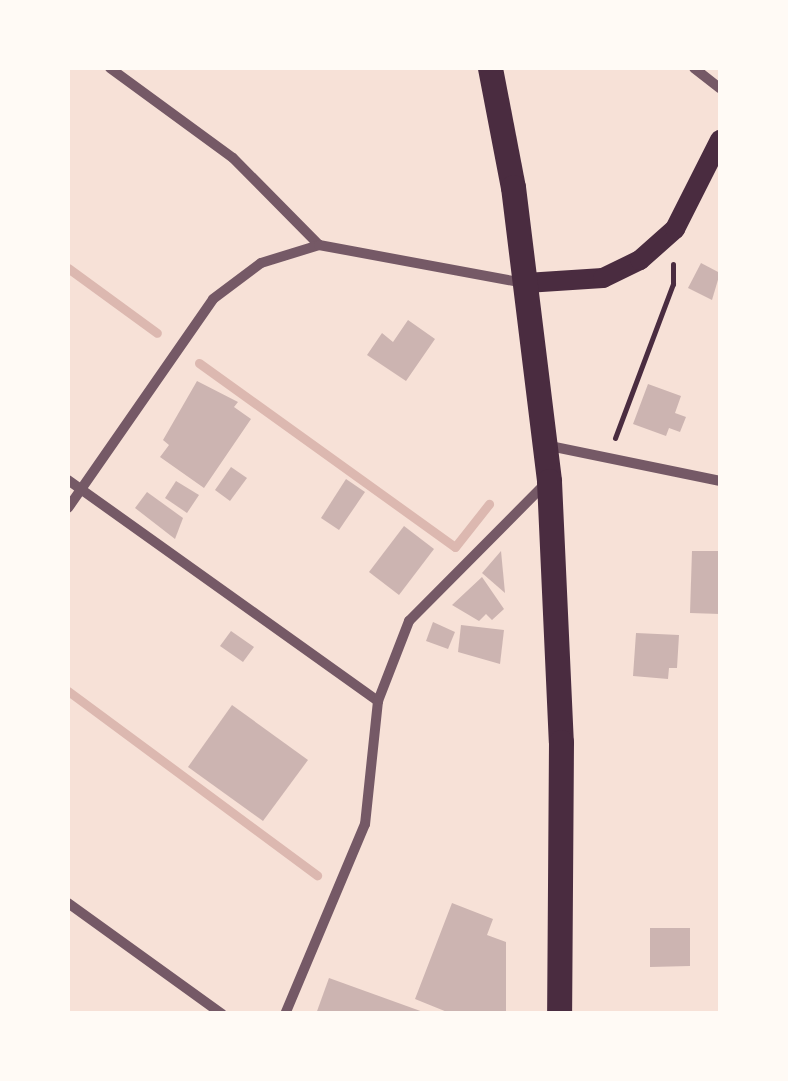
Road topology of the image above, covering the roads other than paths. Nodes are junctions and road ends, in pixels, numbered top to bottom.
1 (110, 68) edge
2 (490, 68) edge
3 (694, 68) edge
4 (720, 88) edge
5 (720, 140) edge
6 (319, 245) junction
7 (526, 283) junction
8 (545, 445) junction
9 (68, 480) edge
10 (549, 481) junction
11 (720, 481) edge
12 (80, 490) junction
13 (68, 508) edge
14 (378, 701) junction
15 (68, 903) edge
16 (222, 1014) edge
17 (285, 1014) edge
18 (559, 1014) edge

1 - 6 street
2 - 7 main road
3 - 4 street
5 - 7 main road
6 - 7 street
6 - 12 street
7 - 8 main road
8 - 10 main road
8 - 11 street
9 - 12 street
10 - 14 street
10 - 18 main road
12 - 13 street
12 - 14 street
14 - 17 street
15 - 16 street

